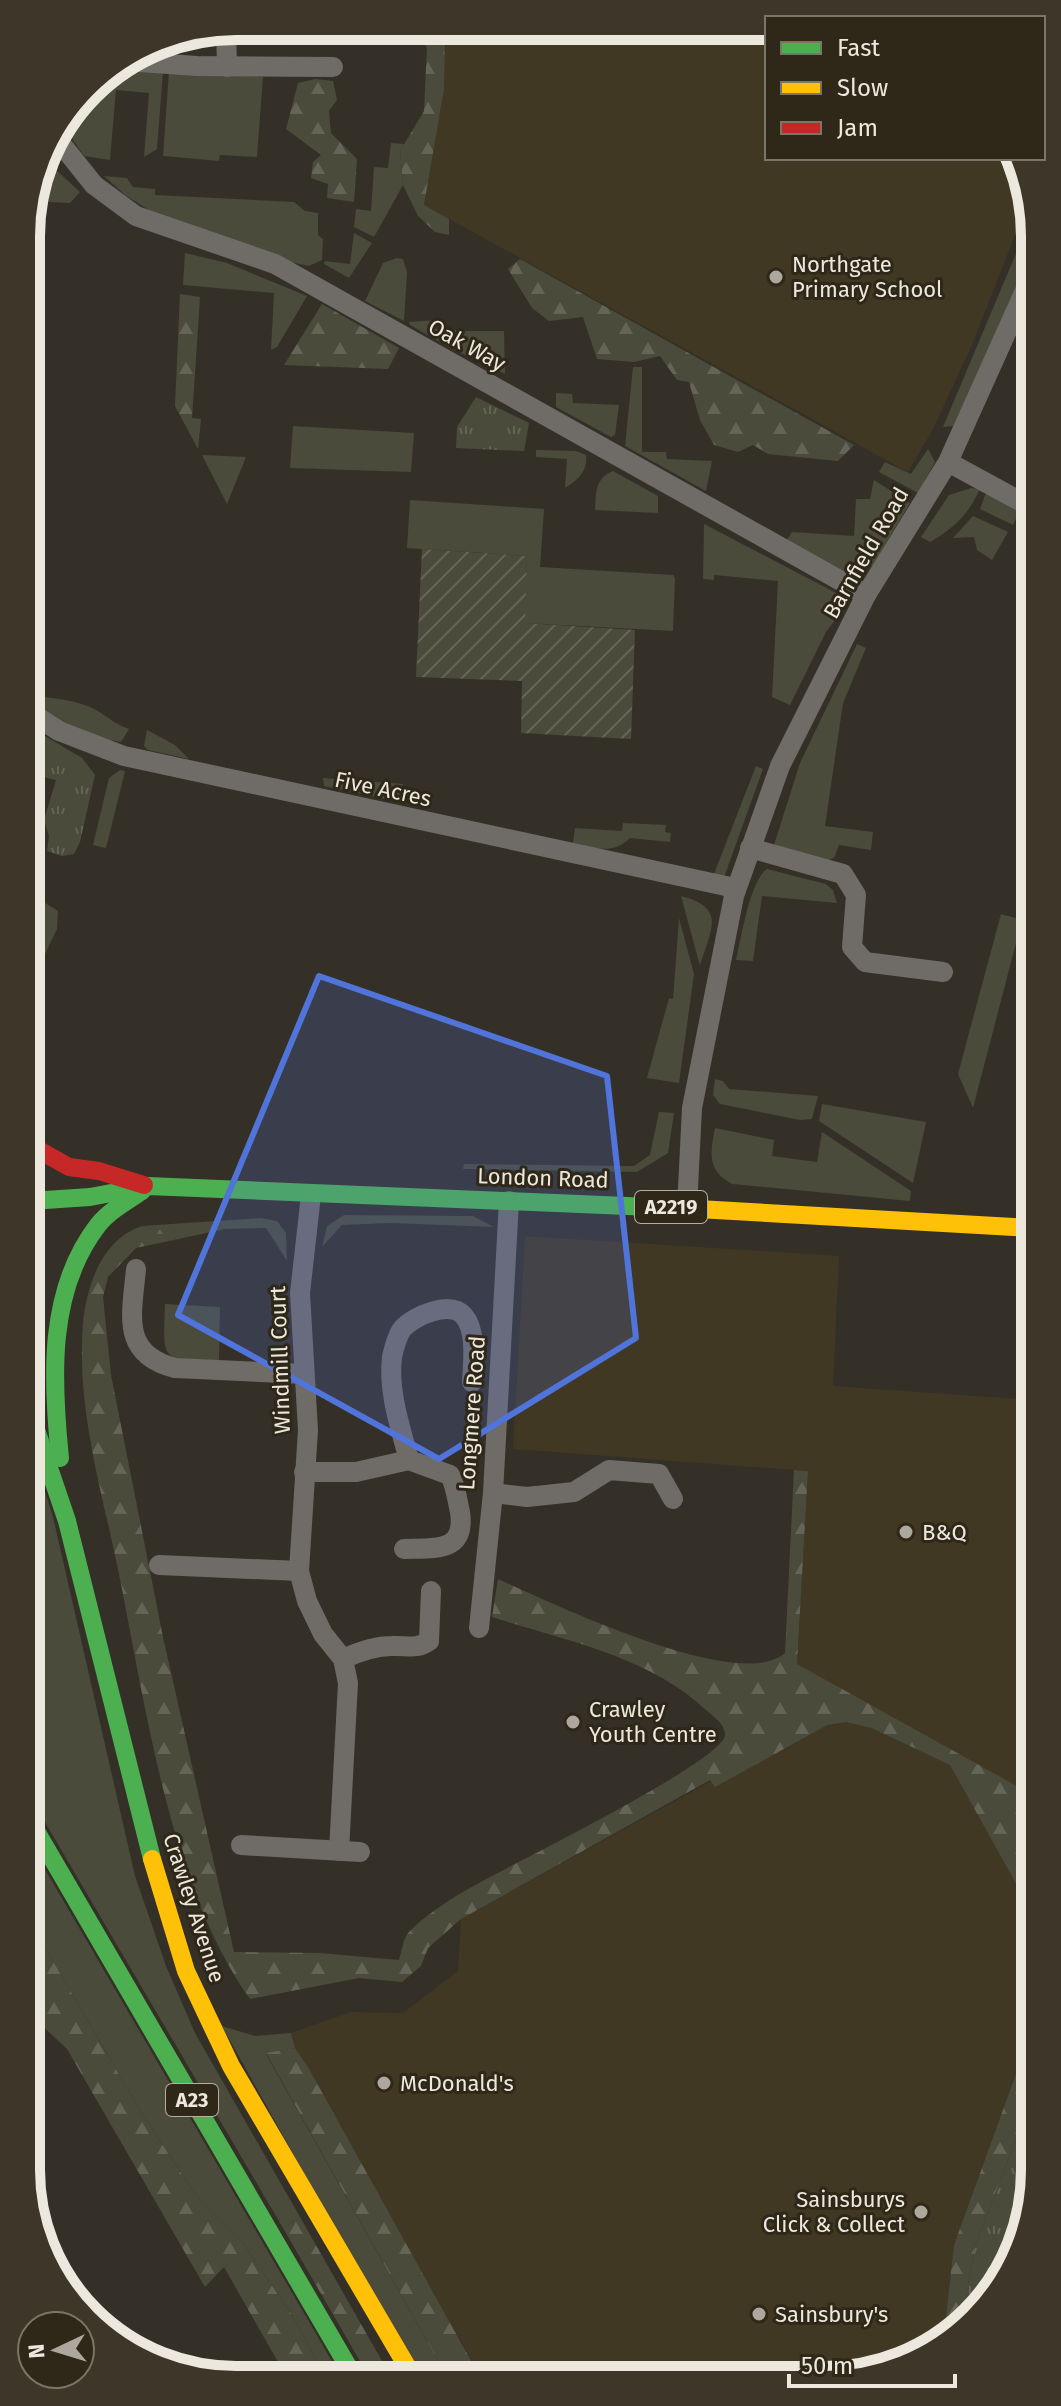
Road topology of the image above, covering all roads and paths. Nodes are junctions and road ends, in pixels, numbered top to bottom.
1 (226, 41) edge
2 (145, 62) edge
3 (227, 67) junction
4 (333, 67) dead end
5 (60, 149) edge
6 (1021, 300) edge
7 (948, 462) junction
8 (1021, 502) edge
9 (866, 595) junction
10 (40, 719) edge
11 (750, 848) junction
12 (735, 888) junction
13 (943, 972) dead end
14 (40, 1151) edge
15 (148, 1186) junction
16 (311, 1195) junction
17 (40, 1200) edge
18 (509, 1201) junction
19 (687, 1208) junction
20 (1021, 1227) edge
21 (136, 1269) dead end
22 (304, 1374) junction
23 (472, 1382) dead end
24 (40, 1442) edge
25 (409, 1460) junction
26 (304, 1472) junction
27 (493, 1493) junction
28 (673, 1499) dead end
29 (67, 1521) junction
30 (404, 1549) dead end
31 (159, 1565) dead end
32 (299, 1571) junction
33 (431, 1591) dead end
34 (479, 1628) dead end
35 (343, 1659) junction
36 (40, 1838) edge
37 (241, 1845) dead end
38 (339, 1851) junction
39 (360, 1852) dead end
40 (348, 2366) edge
41 (407, 2366) edge

1 - 3 street
2 - 3 street
3 - 4 street
5 - 9 street, Oak Way
6 - 7 street, Barnfield Road
7 - 8 street
7 - 9 street, Barnfield Road
9 - 11 street, Barnfield Road
10 - 12 street, Five Acres
11 - 12 street, Barnfield Road
11 - 13 street
12 - 19 street, Barnfield Road
14 - 15 main road, London Road / A2219
15 - 16 main road, London Road / A2219
15 - 17 main road, London Road / A2219
15 - 29 main road
16 - 18 main road, London Road / A2219
16 - 22 street, Windmill Court
18 - 19 main road, London Road / A2219
18 - 27 street, Longmere Road
19 - 20 main road, London Road / A2219
21 - 22 street
22 - 26 street, Windmill Court
23 - 25 street
24 - 29 main road, Crawley Avenue / A23
25 - 26 street
25 - 30 street
26 - 32 street, Windmill Court
27 - 28 street
27 - 34 street, Longmere Road
29 - 41 main road, Crawley Avenue / A23
31 - 32 street
32 - 35 street, Windmill Court
33 - 35 street
35 - 38 street
36 - 40 main road, A23
37 - 38 street
38 - 39 street

